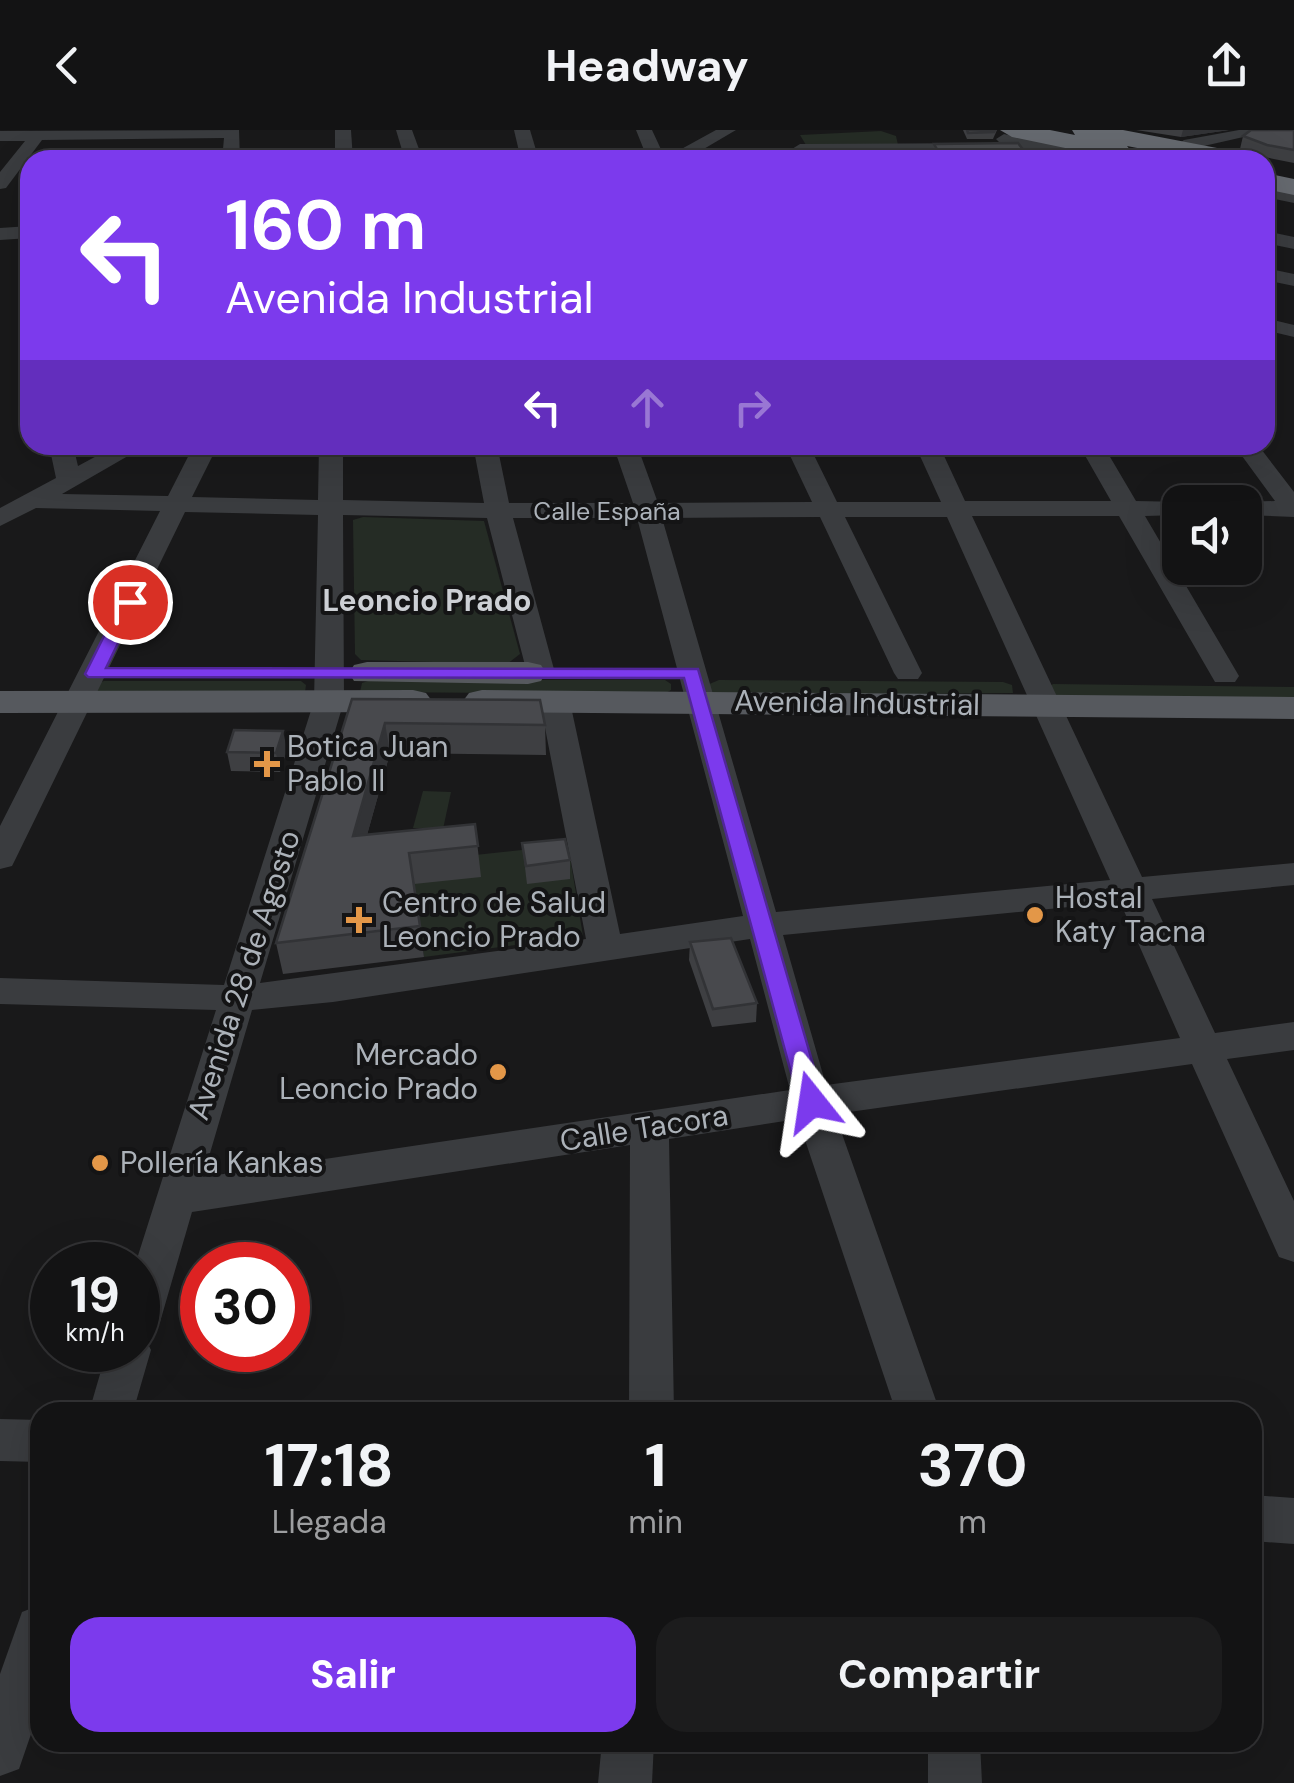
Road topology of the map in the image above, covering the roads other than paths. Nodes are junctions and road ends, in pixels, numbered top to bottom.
1 (728, 130) edge
2 (953, 130) edge
3 (1084, 130) edge
4 (1266, 130) edge
5 (0, 136) edge
6 (38, 136) junction
7 (128, 137) edge
8 (911, 141) edge
9 (1035, 141) edge
10 (27, 150) edge
11 (231, 150) edge
12 (691, 150) edge
13 (836, 150) edge
14 (1069, 150) edge
15 (1115, 150) edge
16 (1149, 150) edge
17 (1191, 150) edge
18 (20, 159) edge
19 (0, 184) edge
20 (63, 455) edge
21 (117, 455) edge
22 (201, 455) edge
23 (331, 455) edge
24 (487, 455) edge
25 (629, 455) edge
26 (802, 455) edge
27 (931, 455) edge
28 (1097, 455) edge
29 (1255, 455) edge
30 (68, 481) junction
31 (1290, 493) edge
32 (34, 500) junction
33 (1262, 502) edge
34 (178, 504) junction
35 (332, 506) junction
36 (1126, 508) junction
37 (1162, 508) edge
38 (828, 510) junction
39 (956, 510) junction
40 (498, 511) junction
41 (648, 511) junction
42 (0, 518) edge
43 (908, 672) junction
44 (0, 674) edge
45 (1225, 676) junction
46 (1294, 678) edge
47 (329, 687) junction
48 (548, 687) junction
49 (695, 687) junction
50 (87, 688) junction
51 (1037, 690) junction
52 (0, 702) edge
53 (1294, 708) edge
54 (0, 858) edge
55 (1294, 874) edge
56 (1131, 890) junction
57 (765, 925) junction
58 (605, 948) junction
59 (0, 991) edge
60 (239, 998) junction
61 (1294, 1036) edge
62 (1200, 1048) junction
63 (812, 1102) junction
64 (649, 1128) junction
65 (173, 1198) junction
66 (160, 1244) edge
67 (1294, 1245) edge
68 (124, 1372) edge
69 (115, 1402) edge
70 (652, 1402) edge
71 (915, 1402) edge
72 (0, 1440) edge
73 (30, 1441) edge
74 (1262, 1518) edge
75 (1294, 1520) edge
76 (30, 1660) edge
77 (0, 1750) edge
78 (627, 1752) edge
79 (954, 1752) edge
80 (625, 1783) edge
81 (956, 1783) edge

1 - 12 street
2 - 9 street
3 - 16 highway
4 - 17 street
5 - 6 street
6 - 7 street
6 - 10 street
7 - 11 street
8 - 9 street
8 - 13 street
9 - 14 street
9 - 15 highway
18 - 19 street
20 - 30 street
21 - 30 street
22 - 34 street
23 - 35 street, Avenida 28 de Agosto
24 - 40 street
25 - 41 street
26 - 38 street
27 - 39 street
28 - 36 street
29 - 31 street
30 - 32 street
31 - 33 street
32 - 34 street, Calle España
32 - 42 street
34 - 35 street, Calle España
34 - 50 street
35 - 40 street, Calle España
35 - 47 street, Avenida 28 de Agosto
36 - 37 street, Calle España
36 - 39 street, Calle España
36 - 45 street
38 - 39 street, Calle España
38 - 41 street, Calle España
38 - 43 street
39 - 51 street
40 - 41 street, Calle España
40 - 48 street
41 - 49 street
43 - 49 main road, Avenida Industrial
43 - 51 main road, Avenida Industrial
44 - 50 main road, Avenida Industrial
45 - 46 main road, Avenida Industrial
45 - 51 main road, Avenida Industrial
47 - 48 main road, Avenida Industrial
47 - 50 main road, Avenida Industrial
47 - 60 street, Avenida 28 de Agosto
48 - 49 main road, Avenida Industrial
48 - 58 street
49 - 51 main road, Avenida Industrial
49 - 57 street
50 - 52 main road, Avenida Industrial
50 - 54 street
51 - 53 main road, Avenida Industrial
51 - 56 street
55 - 56 street
56 - 57 street
56 - 62 street
57 - 58 street
57 - 63 street
58 - 60 street
59 - 60 street
60 - 65 street, Avenida 28 de Agosto
61 - 62 street, Calle Tacora
62 - 63 street, Calle Tacora
62 - 67 street
63 - 64 street, Calle Tacora
63 - 71 street
64 - 65 street, Calle Tacora
64 - 70 street
65 - 66 street, Avenida 28 de Agosto
68 - 69 street
72 - 73 street
74 - 75 street
76 - 77 street
78 - 80 street
79 - 81 street

